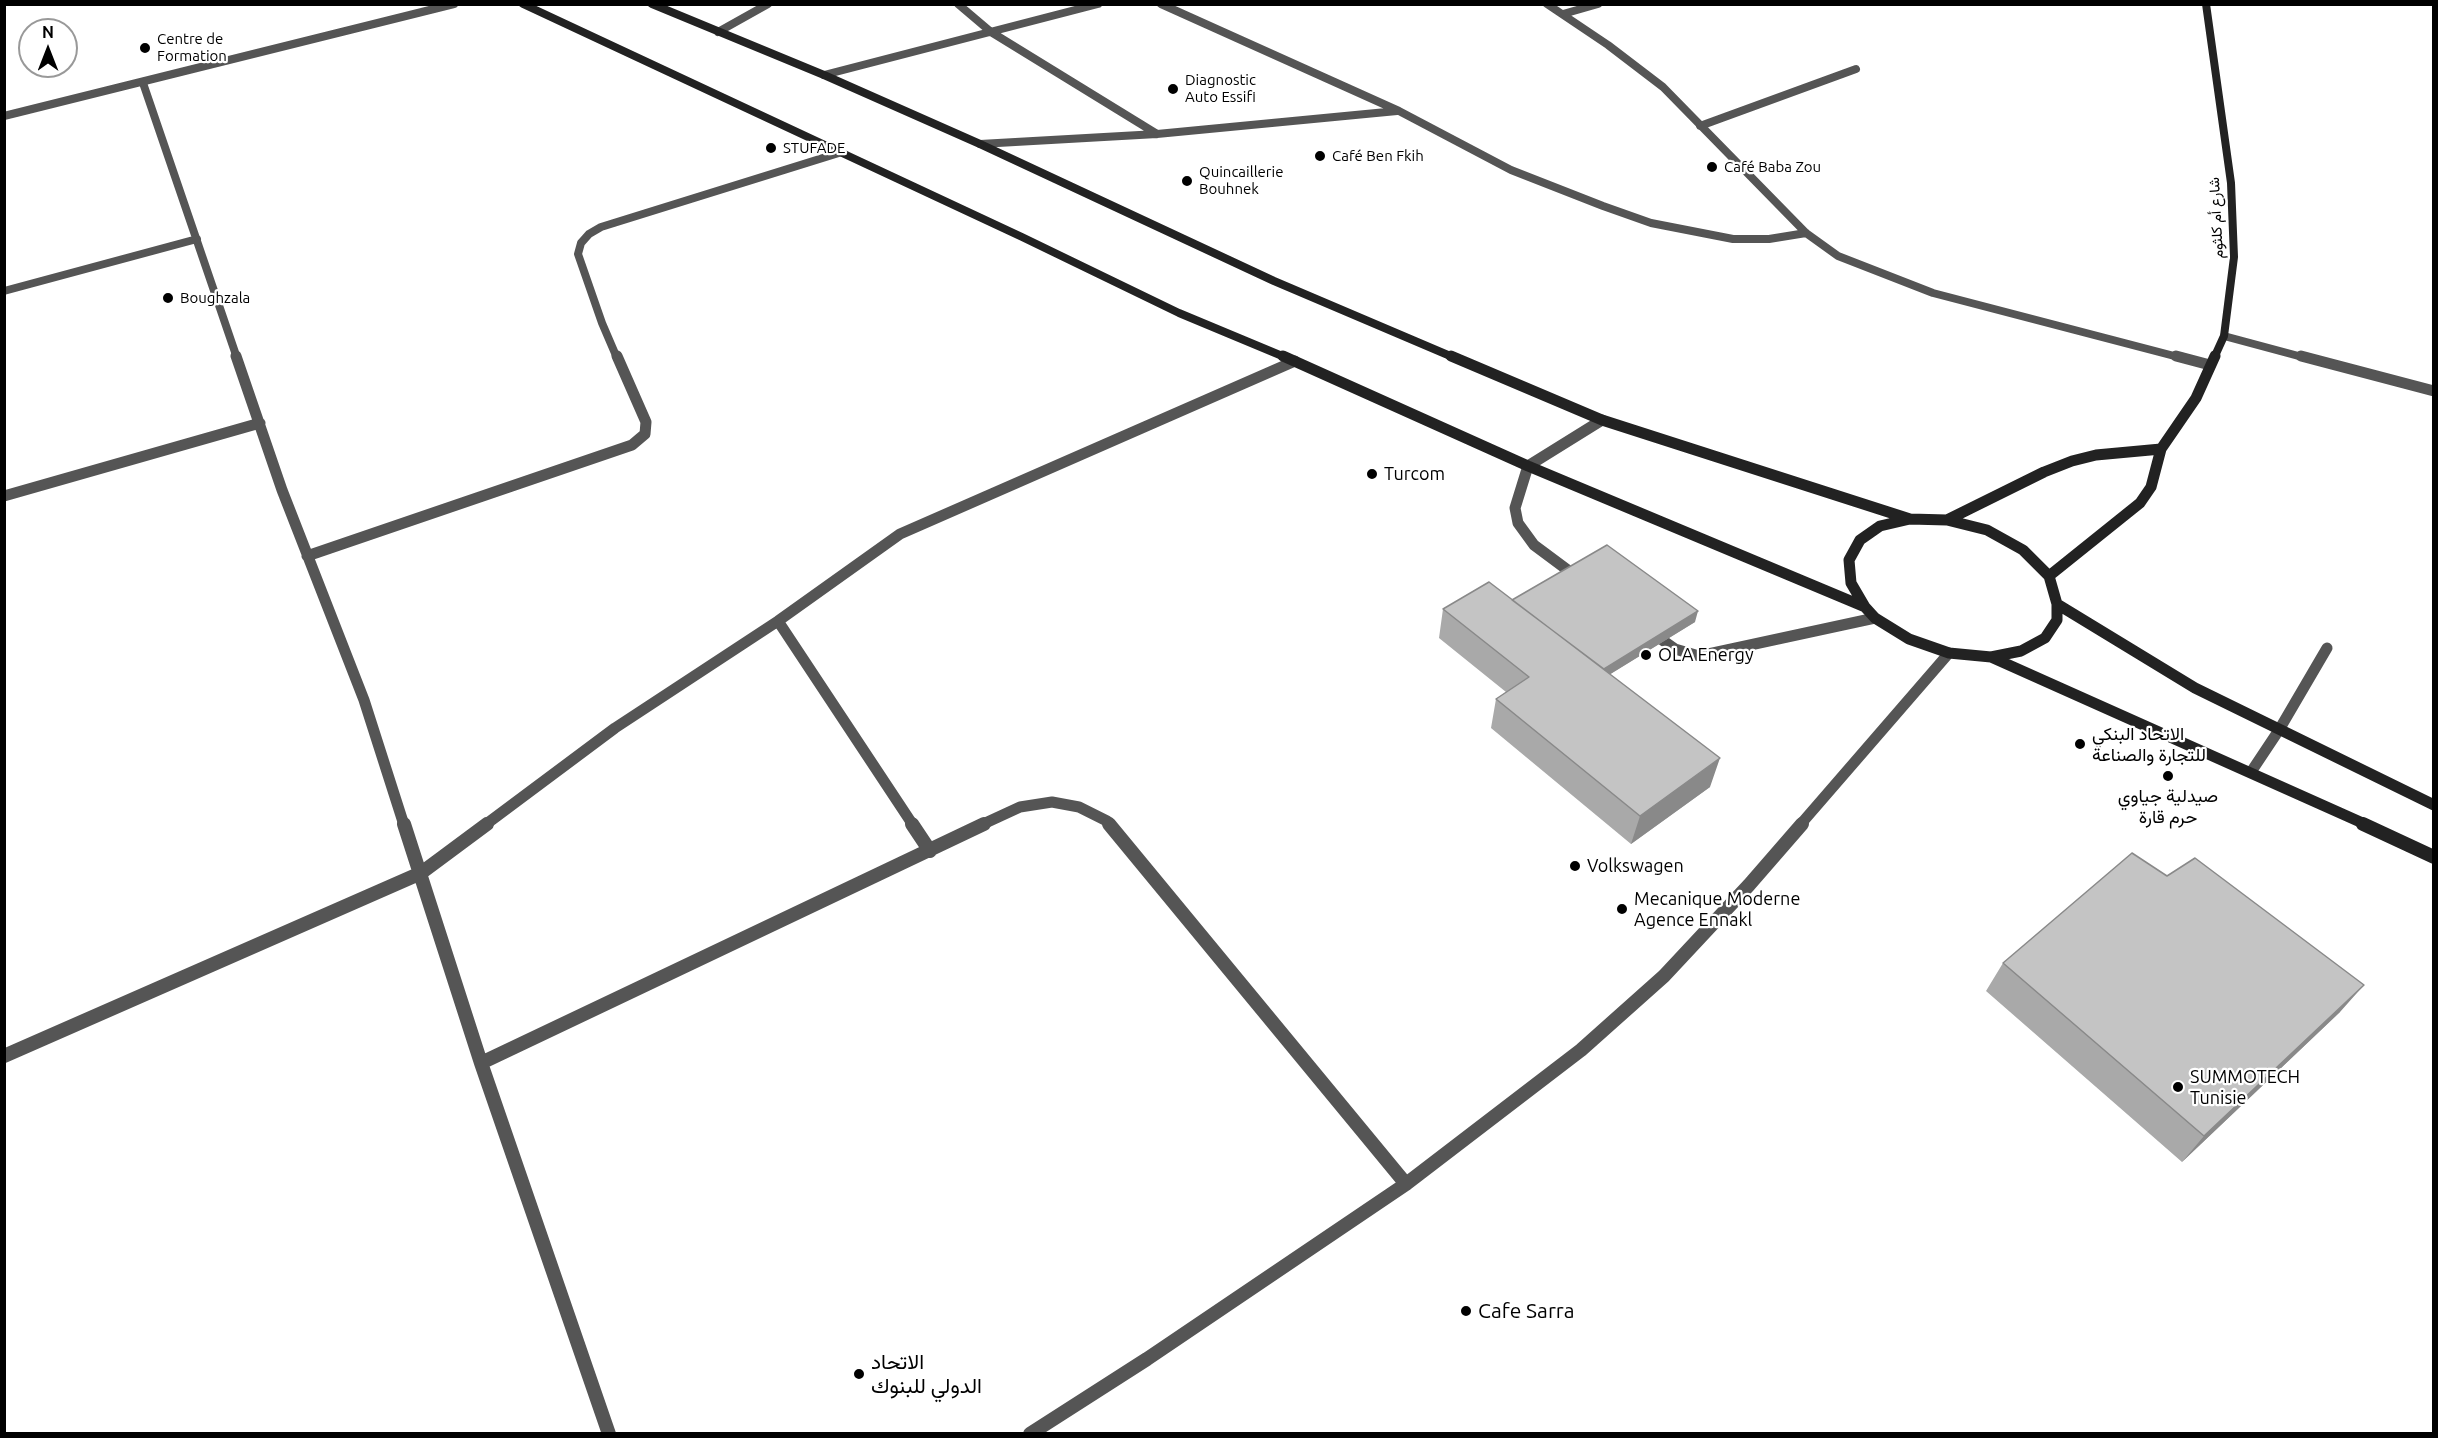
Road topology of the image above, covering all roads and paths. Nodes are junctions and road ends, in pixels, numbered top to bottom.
1 (454, 4) edge
2 (523, 4) edge
3 (652, 4) edge
4 (768, 4) edge
5 (958, 4) edge
6 (1098, 4) edge
7 (1161, 4) edge
8 (1547, 4) edge
9 (1598, 4) edge
10 (2206, 4) edge
11 (1563, 14) junction
12 (718, 32) junction
13 (991, 32) junction
14 (1856, 69) dead end
15 (824, 75) junction
16 (143, 83) junction
17 (1399, 111) junction
18 (4, 116) edge
19 (1700, 126) junction
20 (1157, 134) junction
21 (980, 144) junction
22 (842, 152) junction
23 (1806, 233) junction
24 (197, 239) junction
25 (4, 291) edge
26 (2224, 336) junction
27 (1295, 361) junction
28 (2211, 365) junction
29 (2433, 391) edge
30 (1602, 420) junction
31 (260, 423) junction
32 (2161, 450) junction
33 (1528, 466) junction
34 (4, 496) edge
35 (1910, 519) junction
36 (1947, 520) junction
37 (308, 556) junction
38 (2049, 576) junction
39 (1590, 587) edge
40 (2057, 604) junction
41 (1865, 607) junction
42 (1875, 618) junction
43 (778, 621) junction
44 (1637, 621) edge
45 (2327, 648) dead end
46 (1948, 653) junction
47 (1991, 657) junction
48 (2279, 730) junction
49 (2251, 772) junction
50 (2433, 805) edge
51 (930, 851) junction
52 (2433, 857) edge
53 (421, 873) junction
54 (4, 1056) edge
55 (481, 1063) junction
56 (1406, 1184) junction
57 (609, 1434) edge
58 (1030, 1434) edge

1 - 16 street
2 - 22 main road
3 - 12 main road
4 - 12 street
5 - 13 street
6 - 13 street
7 - 17 street
8 - 11 street
9 - 11 street
10 - 26 main road, شارع أم كلثوم
11 - 19 street
12 - 15 main road
13 - 15 street
13 - 20 street
14 - 19 street
15 - 21 main road
16 - 18 street
16 - 24 street
17 - 20 street
17 - 23 street
19 - 23 street
20 - 21 street
21 - 30 main road
22 - 27 main road
22 - 37 street
23 - 28 street
24 - 25 street
24 - 31 street
26 - 28 main road, شارع أم كلثوم
26 - 29 street
27 - 33 main road
27 - 43 street
28 - 32 main road, شارع أم كلثوم
30 - 33 street
30 - 35 main road
31 - 34 street
31 - 37 street
32 - 36 main road
32 - 38 main road, شارع أم كلثوم
33 - 39 street
33 - 41 main road
35 - 36 main road
35 - 41 main road
36 - 38 main road
37 - 53 street
38 - 40 main road
40 - 47 main road
40 - 48 main road
41 - 42 main road
42 - 44 street
42 - 46 main road
43 - 51 street
43 - 53 street
45 - 48 street
46 - 47 main road
46 - 56 street
47 - 49 main road
48 - 49 street
48 - 50 main road
49 - 52 main road
51 - 55 street
51 - 56 street
53 - 54 street
53 - 55 street
55 - 57 street
56 - 58 street

